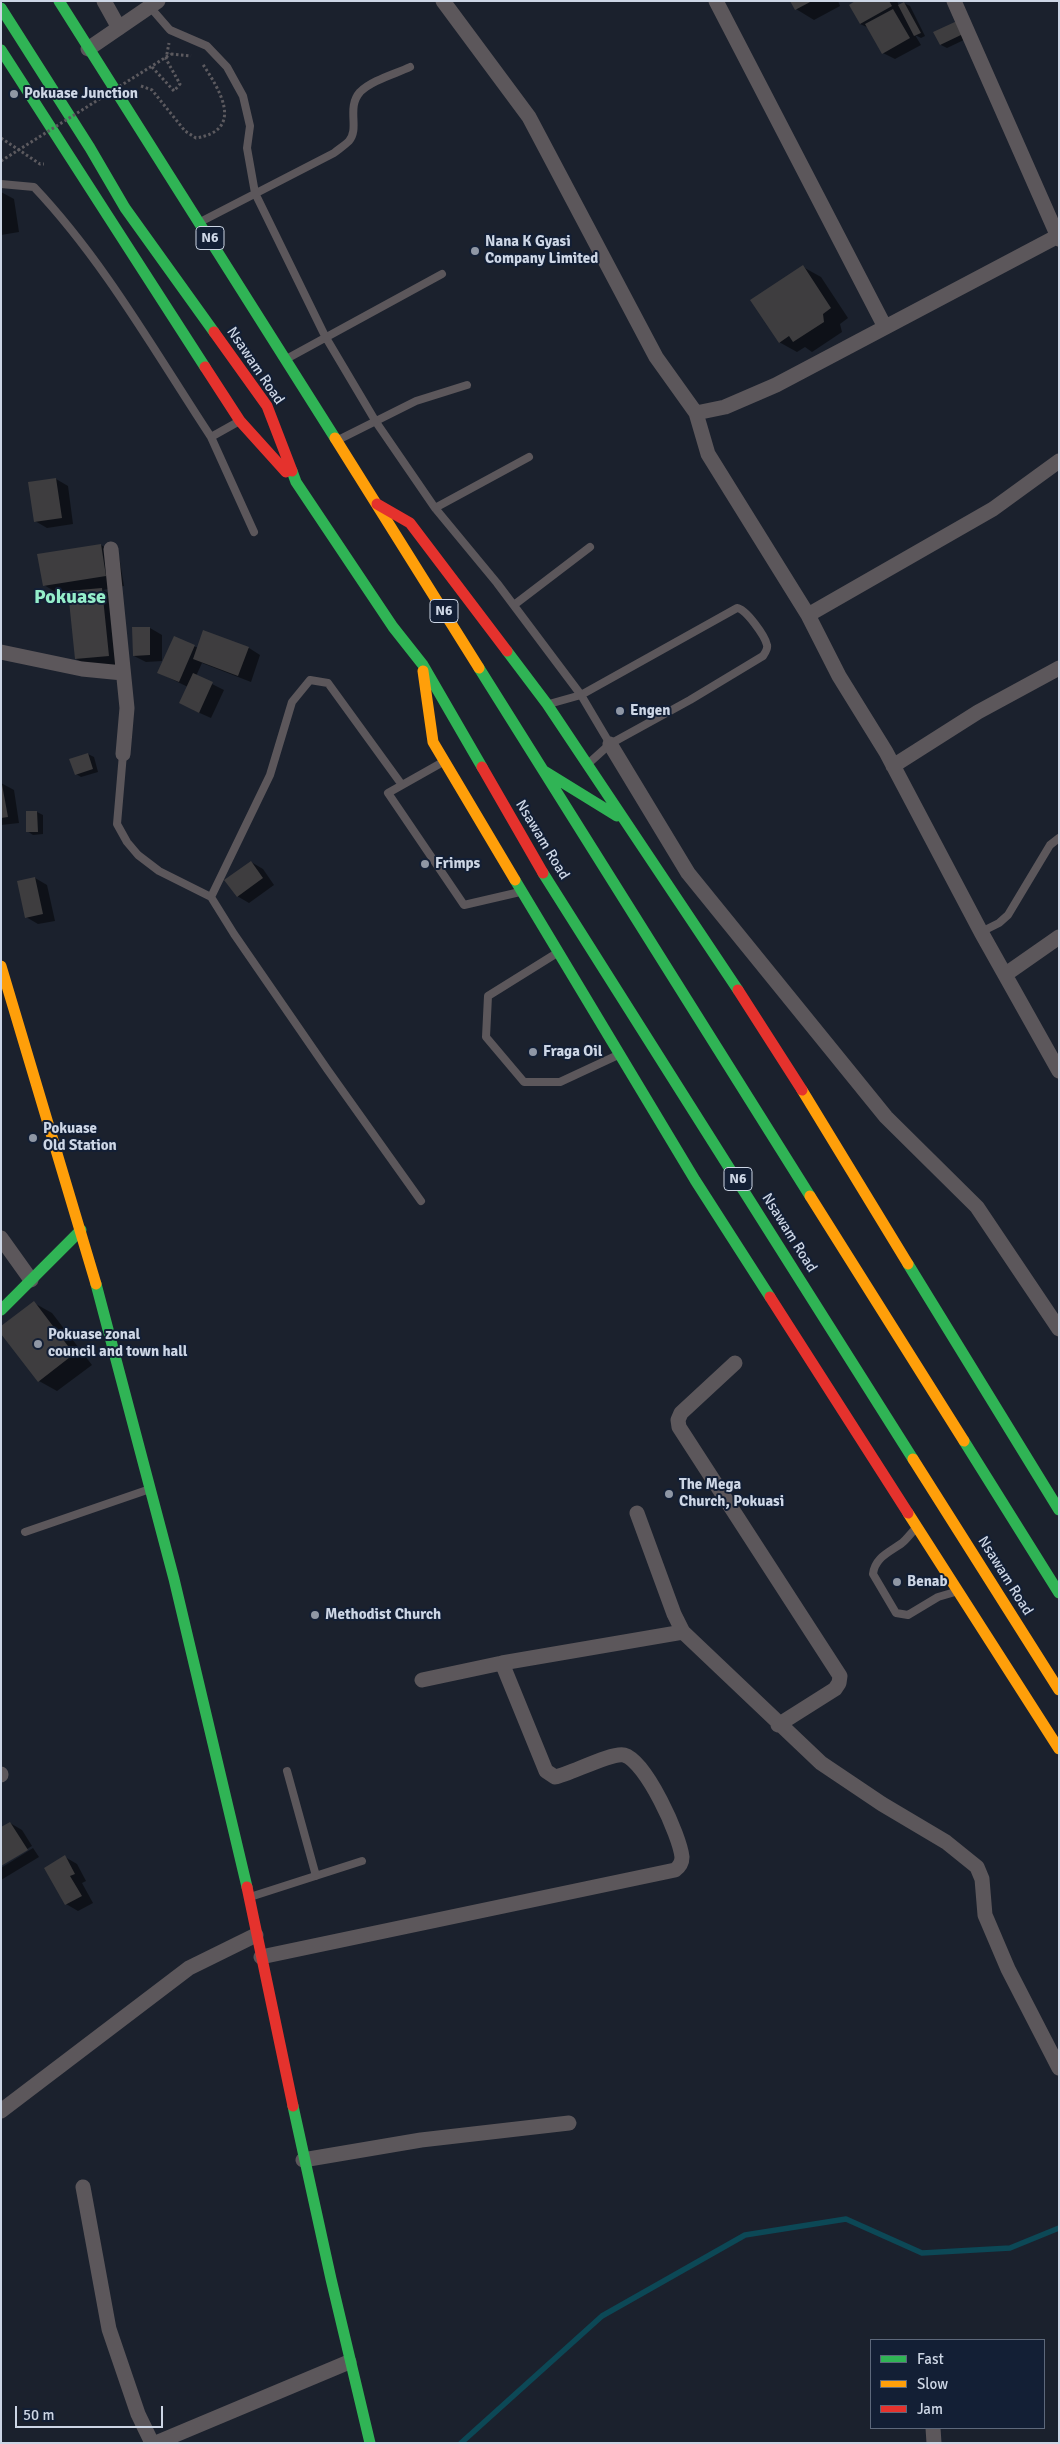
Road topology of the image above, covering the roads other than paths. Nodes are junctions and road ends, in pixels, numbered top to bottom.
1 (59, 1) edge
2 (104, 1) edge
3 (443, 1) edge
4 (716, 1) edge
5 (954, 1) edge
6 (154, 4) edge
7 (1, 8) edge
8 (119, 28) junction
9 (88, 49) junction
10 (1, 50) edge
11 (410, 68) dead end
12 (1, 184) edge
13 (256, 193) junction
14 (200, 222) junction
15 (1058, 237) edge
16 (442, 274) dead end
17 (885, 327) junction
18 (325, 336) junction
19 (285, 359) junction
20 (467, 386) dead end
21 (696, 413) junction
22 (240, 420) junction
23 (376, 422) junction
24 (211, 437) junction
25 (336, 441) junction
26 (529, 457) dead end
27 (1059, 461) edge
28 (296, 482) junction
29 (377, 504) junction
30 (435, 508) junction
31 (254, 532) dead end
32 (590, 547) dead end
33 (111, 549) dead end
34 (514, 605) junction
35 (808, 615) junction
36 (1, 652) edge
37 (422, 665) junction
38 (1059, 668) edge
39 (123, 673) junction
40 (581, 695) junction
41 (547, 704) junction
42 (610, 744) junction
43 (123, 754) joint
44 (444, 761) junction
45 (587, 766) junction
46 (893, 766) junction
47 (544, 771) junction
48 (402, 785) junction
49 (624, 821) junction
50 (1059, 838) edge
51 (523, 892) junction
52 (211, 897) junction
53 (981, 932) junction
54 (1059, 937) edge
55 (559, 952) junction
56 (1, 966) edge
57 (1006, 974) junction
58 (620, 1054) junction
59 (1059, 1071) edge
60 (421, 1201) dead end
61 (81, 1230) junction
62 (1, 1238) edge
63 (31, 1280) junction
64 (1, 1310) edge
65 (1059, 1329) edge
66 (736, 1363) dead end
67 (152, 1489) junction
68 (1059, 1510) edge
69 (637, 1514) dead end
70 (917, 1526) junction
71 (25, 1532) dead end
72 (958, 1591) junction
73 (1059, 1593) edge
74 (683, 1632) junction
75 (502, 1663) junction
76 (422, 1680) dead end
77 (1059, 1690) edge
78 (778, 1724) junction
79 (1059, 1749) edge
80 (287, 1771) dead end
81 (362, 1861) dead end
82 (316, 1876) junction
83 (248, 1898) junction
84 (256, 1935) junction
85 (261, 1957) junction
86 (1059, 2068) edge
87 (1, 2111) edge
88 (569, 2124) dead end
89 (303, 2160) junction
90 (83, 2187) dead end
91 (349, 2362) junction
92 (932, 2429) edge
93 (152, 2443) edge
94 (156, 2443) edge
95 (370, 2443) edge
96 (934, 2443) edge

1 - 9 main road, Nsawam Road / N6
2 - 8 street
3 - 21 street
4 - 17 street
5 - 15 street
6 - 8 street
6 - 13 lane
7 - 28 main road, Nsawam Road / N6
8 - 9 street
9 - 14 main road, Nsawam Road / N6
10 - 22 main road
11 - 13 lane
12 - 24 lane
13 - 14 lane
13 - 18 lane
14 - 19 main road, Nsawam Road / N6
15 - 17 street
16 - 18 lane
17 - 21 street
18 - 19 lane
18 - 23 lane
19 - 25 main road, Nsawam Road / N6
20 - 23 lane
21 - 35 street
22 - 24 lane
22 - 28 main road
23 - 25 lane
23 - 30 lane
24 - 31 lane
25 - 29 main road, Nsawam Road / N6
26 - 30 lane
27 - 35 street
28 - 37 main road, Nsawam Road / N6
29 - 41 main road
29 - 47 main road, Nsawam Road / N6
30 - 34 lane
32 - 34 lane
33 - 39 street
34 - 40 lane
35 - 46 street
36 - 39 street
37 - 44 main road
37 - 77 main road, Nsawam Road / N6
38 - 46 street
39 - 43 street
40 - 41 lane
40 - 42 lane
40 - 42 lane
41 - 45 main road
42 - 45 lane
42 - 65 street
43 - 52 lane
44 - 48 lane
44 - 51 main road
45 - 49 main road
46 - 53 street
47 - 49 main road
47 - 73 main road, Nsawam Road / N6
48 - 51 lane
48 - 52 lane
49 - 68 main road
50 - 53 lane
51 - 55 main road
52 - 60 lane
53 - 57 street
54 - 57 street
55 - 58 main road
55 - 58 lane
56 - 61 main road
57 - 59 street
58 - 70 main road
61 - 63 main road
61 - 67 main road
62 - 63 street
63 - 64 main road
66 - 78 street
67 - 71 lane
67 - 83 main road
69 - 74 street
70 - 72 main road
70 - 72 lane
72 - 79 main road
74 - 75 street
74 - 78 street
75 - 76 street
75 - 85 street
78 - 86 street
80 - 82 lane
81 - 82 lane
82 - 83 lane
83 - 84 main road
84 - 85 main road
84 - 87 street
85 - 89 main road
88 - 89 street
89 - 91 main road
90 - 93 street
91 - 94 street
91 - 95 main road
92 - 96 street

